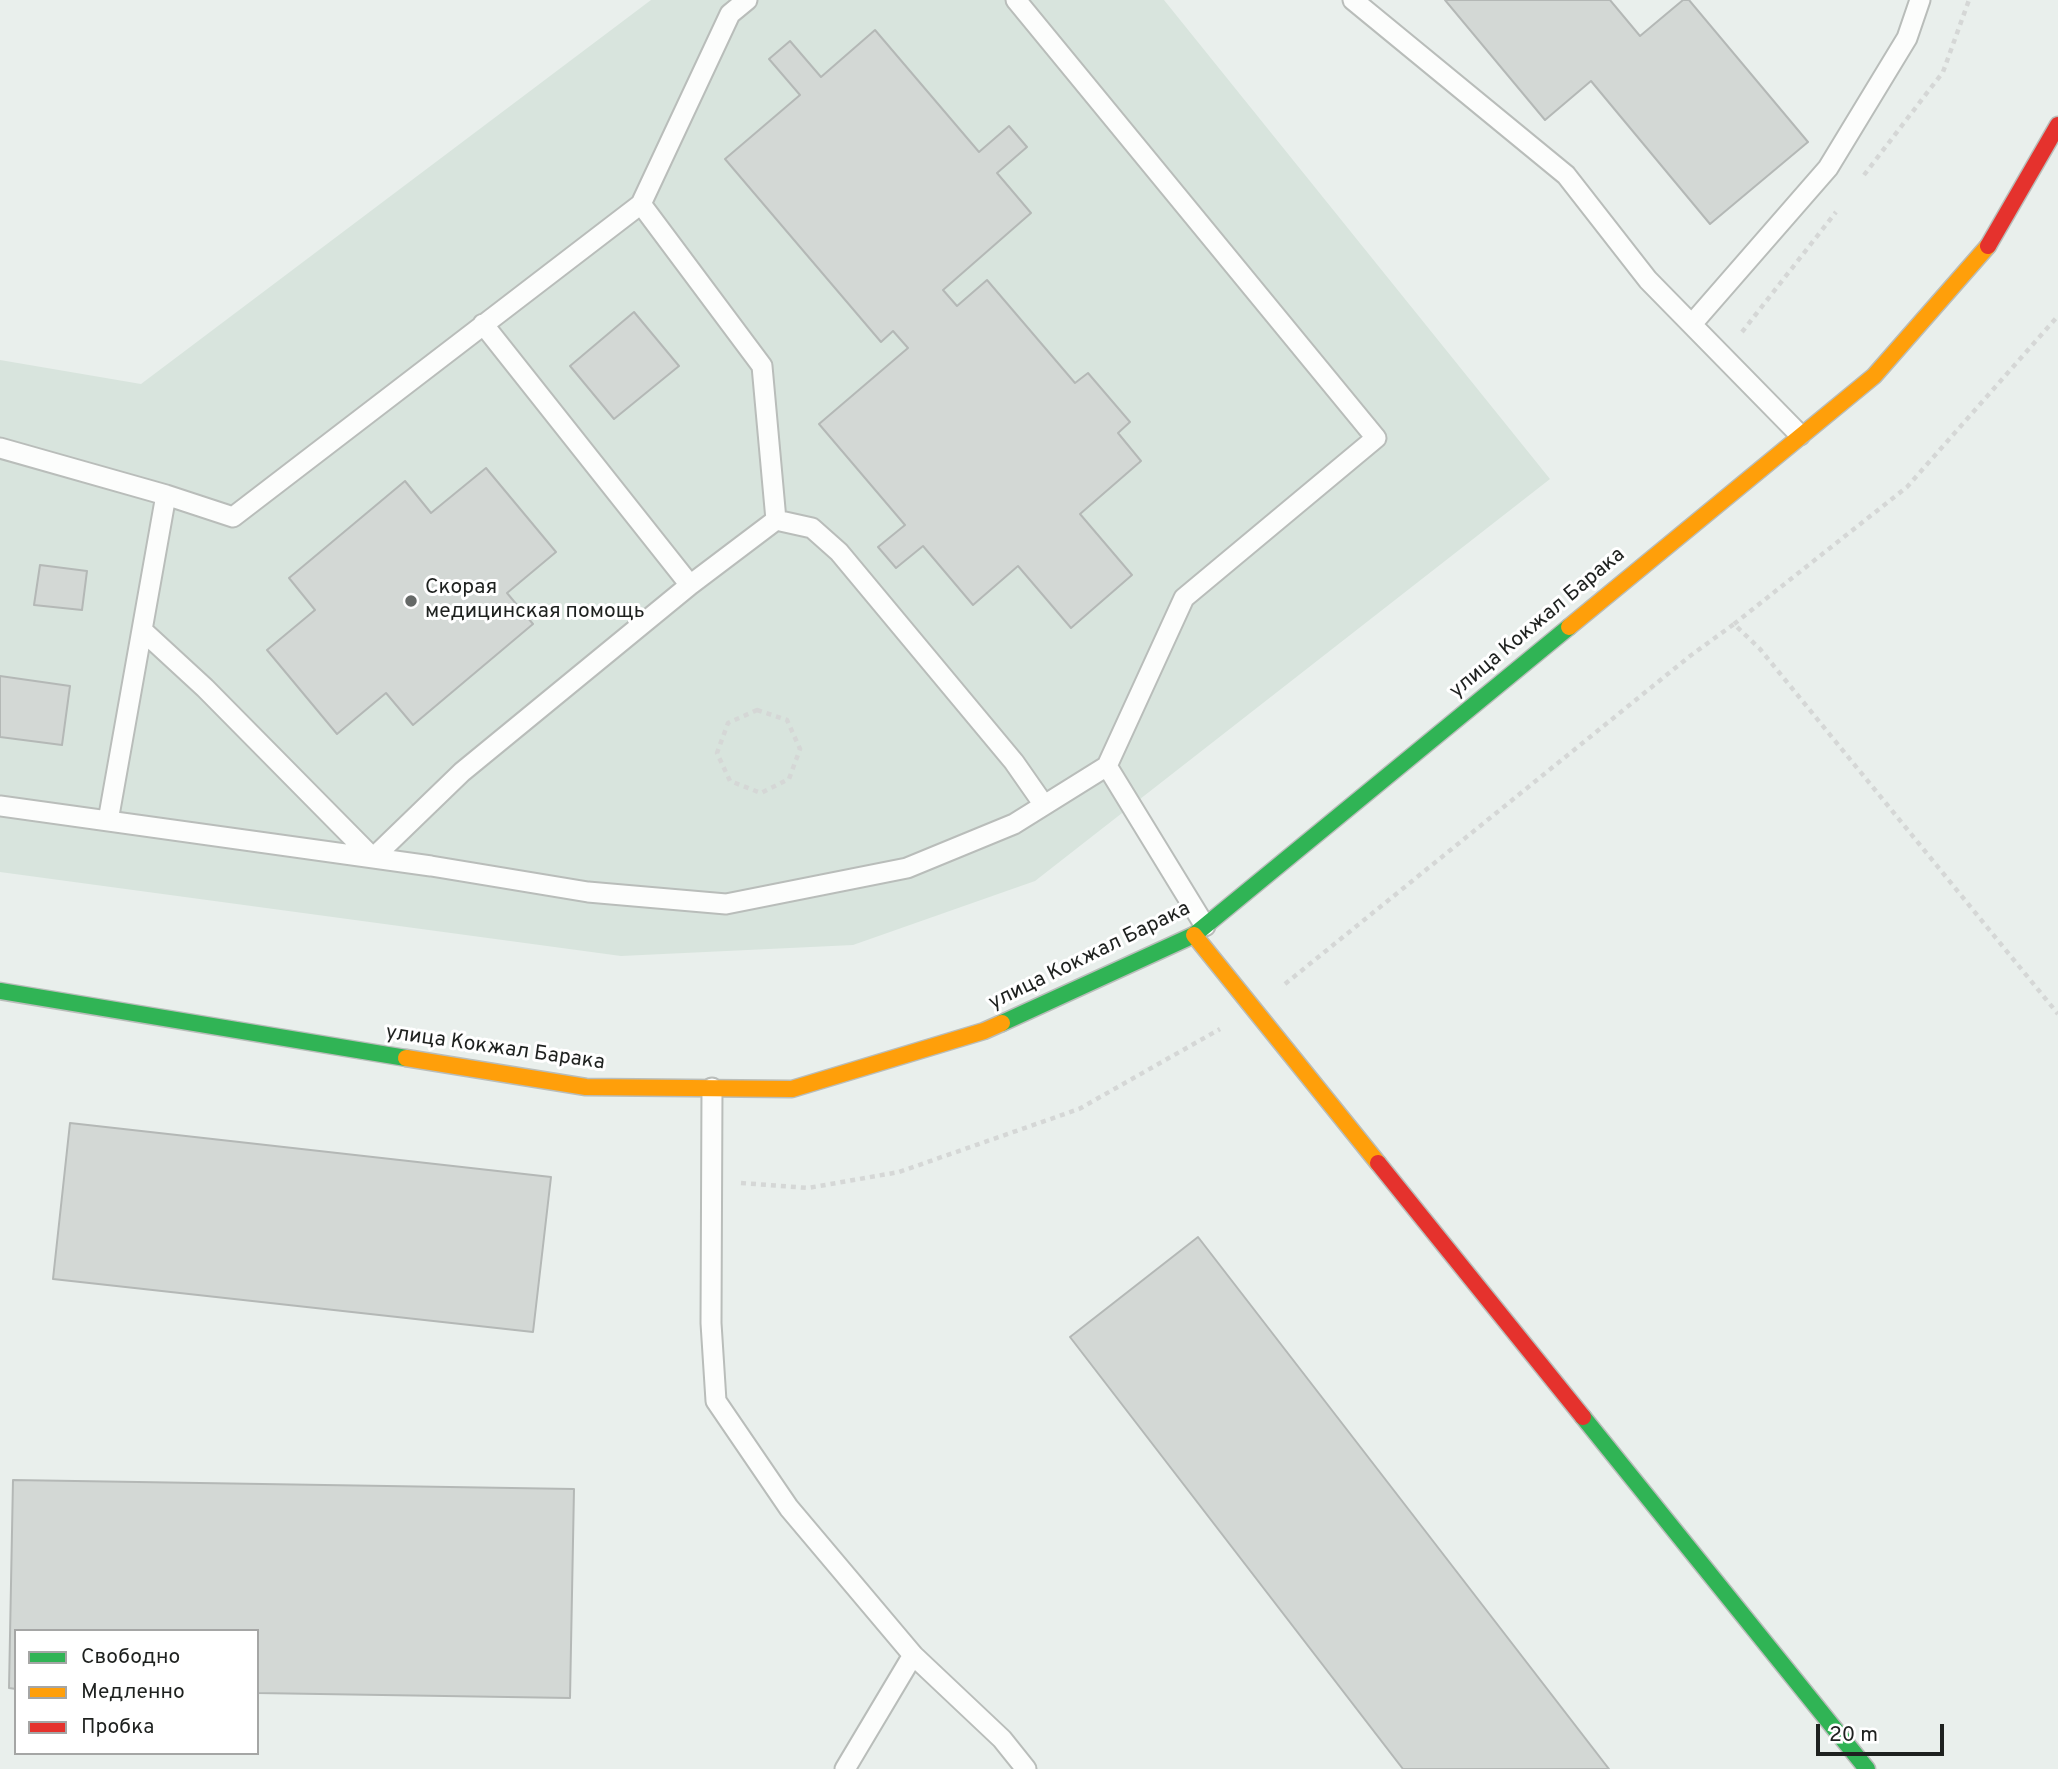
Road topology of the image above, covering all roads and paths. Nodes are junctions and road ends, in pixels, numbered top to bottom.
1 (747, 0) edge
2 (1016, 0) edge
3 (1353, 0) edge
4 (1920, 0) edge
5 (2058, 125) edge
6 (641, 204) junction
7 (2058, 316) edge
8 (483, 324) junction
9 (1692, 324) junction
10 (1800, 435) junction
11 (0, 448) edge
12 (166, 495) junction
13 (776, 520) junction
14 (690, 585) junction
15 (1734, 624) junction
16 (142, 630) junction
17 (1107, 766) junction
18 (730, 782) joint
19 (1044, 805) junction
20 (0, 806) edge
21 (108, 821) junction
22 (373, 858) junction
23 (1200, 930) junction
24 (0, 991) edge
25 (1254, 1009) junction
26 (2058, 1014) edge
27 (712, 1088) junction
28 (712, 1181) junction
29 (913, 1655) junction
30 (845, 1769) edge
31 (1026, 1769) edge
32 (1867, 1769) edge

1 - 6 lane
2 - 17 lane
3 - 9 lane
4 - 9 lane
5 - 10 street, улица Кокжал Барака
6 - 8 lane
6 - 13 lane
7 - 15 path
8 - 12 lane
8 - 14 lane
9 - 10 lane
10 - 23 street, улица Кокжал Барака
11 - 12 lane
12 - 16 lane
13 - 14 lane
13 - 19 lane
14 - 22 lane
15 - 25 path
15 - 26 path
16 - 21 lane
16 - 22 lane
17 - 19 lane
17 - 23 lane
18 - 18 path
19 - 22 lane
20 - 21 lane
21 - 22 lane
23 - 25 street
23 - 27 street, улица Кокжал Барака
24 - 27 street, улица Кокжал Барака
25 - 28 path
25 - 32 street
27 - 28 lane
28 - 29 lane
29 - 30 lane
29 - 31 lane

